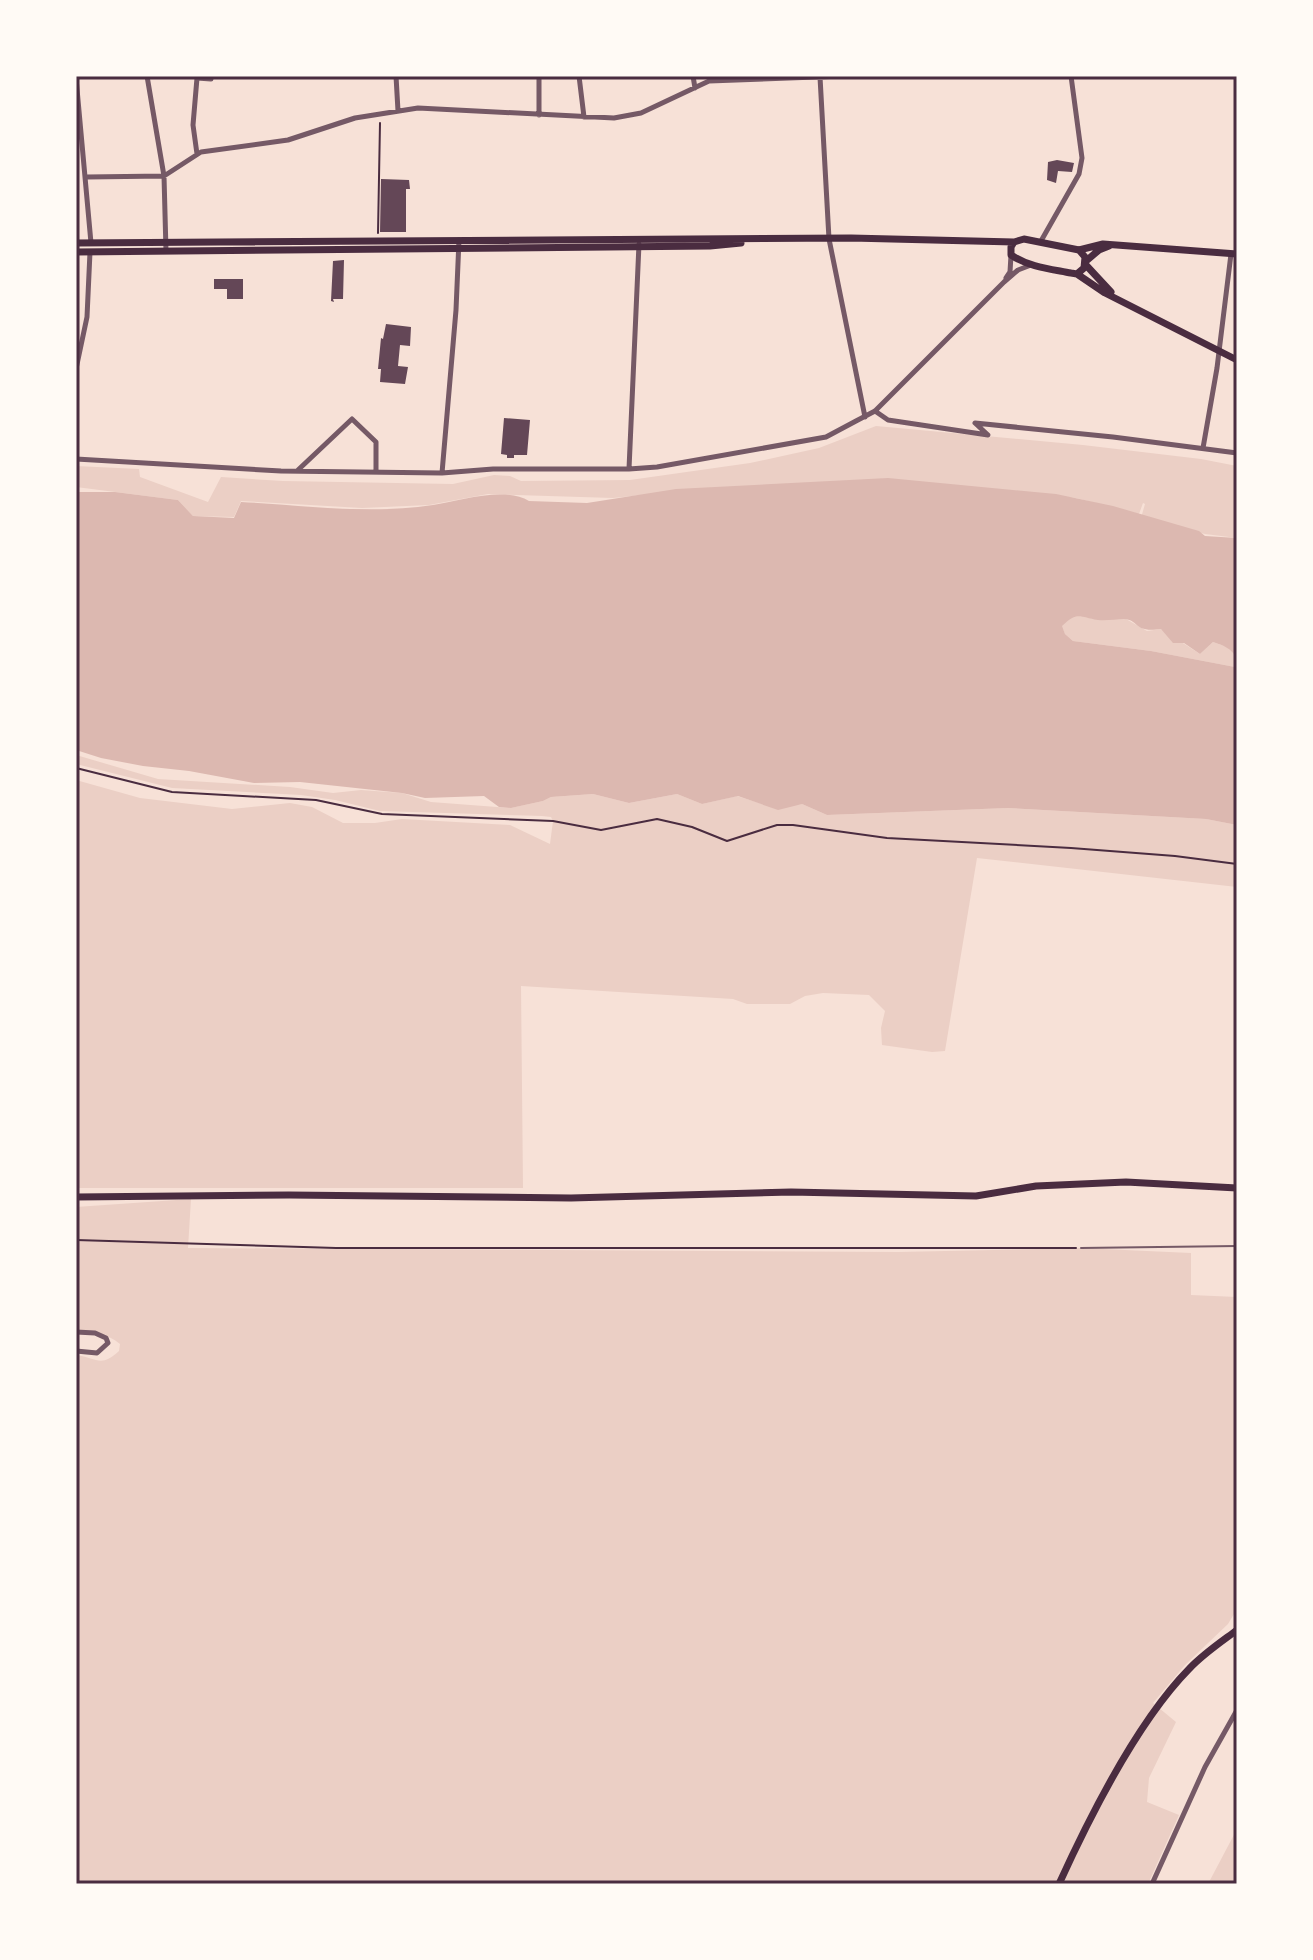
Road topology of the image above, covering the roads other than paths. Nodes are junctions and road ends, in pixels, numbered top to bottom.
1 (147, 76) edge
2 (396, 76) edge
3 (539, 76) edge
4 (579, 76) edge
5 (693, 76) edge
6 (843, 76) edge
7 (1071, 76) edge
8 (804, 77) edge
9 (820, 77) edge
10 (76, 78) edge
11 (211, 79) dead end
12 (695, 88) junction
13 (398, 111) junction
14 (539, 115) junction
15 (584, 117) junction
16 (197, 154) junction
17 (164, 176) junction
18 (87, 177) junction
19 (829, 239) junction
20 (1041, 241) junction
21 (1014, 242) junction
22 (76, 243) edge
23 (639, 243) junction
24 (992, 243) junction
25 (458, 244) junction
26 (1111, 245) junction
27 (91, 247) junction
28 (166, 247) junction
29 (1079, 250) junction
30 (76, 252) edge
31 (1234, 254) edge
32 (1011, 255) junction
33 (1086, 262) junction
34 (1031, 265) junction
35 (1077, 274) junction
36 (1004, 282) junction
37 (1125, 303) junction
38 (1219, 349) junction
39 (1237, 360) edge
40 (76, 369) edge
41 (875, 411) junction
42 (865, 417) junction
43 (1203, 448) junction
44 (1237, 453) edge
45 (76, 459) edge
46 (629, 469) junction
47 (297, 471) junction
48 (376, 471) junction
49 (442, 473) junction
50 (1237, 1188) edge
51 (76, 1197) edge
52 (1237, 1246) edge
53 (1081, 1248) road end
54 (76, 1332) edge
55 (76, 1351) edge
56 (1237, 1630) edge
57 (1237, 1710) edge
58 (1059, 1884) edge
59 (1152, 1884) edge

1 - 17 street
2 - 13 street
3 - 14 street
4 - 15 street
5 - 12 street
6 - 9 street
7 - 20 street
8 - 9 street
8 - 12 street
9 - 19 street
10 - 18 street
11 - 16 street
12 - 15 street
13 - 14 street
13 - 16 street
14 - 15 street
16 - 17 street
17 - 18 street
17 - 28 street
18 - 27 street
19 - 23 main road
19 - 24 main road
19 - 42 street
20 - 21 main road
20 - 29 main road
21 - 24 main road
21 - 32 main road
22 - 27 main road
23 - 25 main road
23 - 46 street
24 - 32 main road
25 - 28 main road
25 - 28 main road
25 - 49 street
26 - 29 main road
26 - 31 main road
26 - 33 main road
27 - 28 main road
27 - 30 main road
27 - 40 street
29 - 33 main road
31 - 38 street
32 - 34 main road
32 - 36 street
33 - 35 main road
33 - 37 main road
34 - 35 main road
34 - 36 street
35 - 37 main road
36 - 41 street
37 - 38 main road
38 - 39 main road
38 - 43 street
41 - 42 street
41 - 43 street
42 - 46 street
43 - 44 street
45 - 47 street
46 - 49 street
47 - 48 street
47 - 48 street
48 - 49 street
50 - 51 main road
52 - 53 lane
54 - 55 street
56 - 58 main road
57 - 59 street

